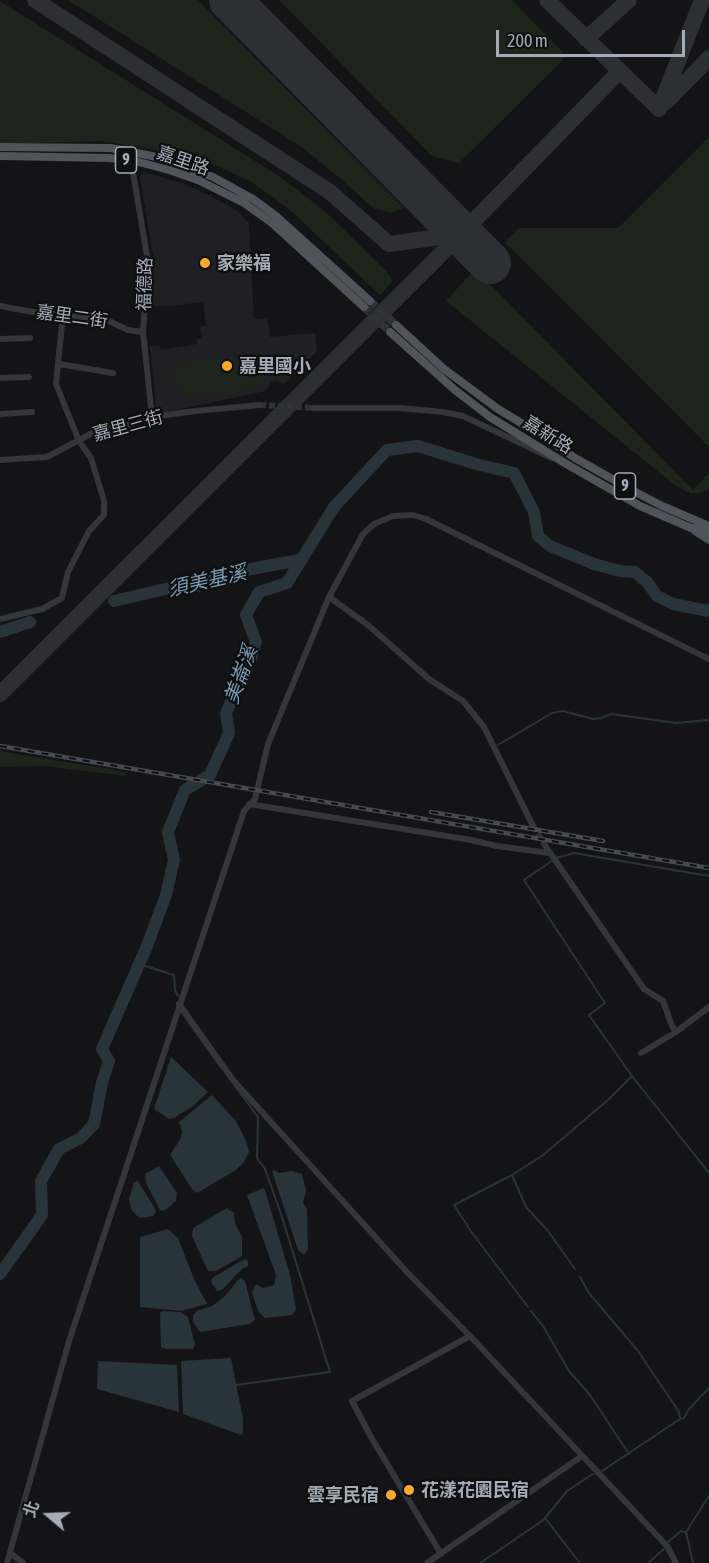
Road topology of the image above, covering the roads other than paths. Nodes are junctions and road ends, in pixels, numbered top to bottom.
1 (0, 147) edge
2 (134, 152) junction
3 (0, 156) edge
4 (131, 160) junction
5 (370, 301) tunnel mouth
6 (0, 306) edge
7 (364, 308) tunnel mouth
8 (63, 314) junction
9 (396, 325) tunnel mouth
10 (143, 332) junction
11 (390, 332) tunnel mouth
12 (30, 338) dead end
13 (0, 339) edge
14 (59, 364) junction
15 (112, 373) dead end
16 (29, 377) dead end
17 (0, 378) edge
18 (260, 405) tunnel mouth
19 (313, 408) tunnel mouth
20 (32, 412) dead end
21 (0, 414) edge
22 (152, 417) junction
23 (79, 441) junction
24 (0, 460) edge
25 (568, 465) junction
26 (709, 526) edge
27 (692, 528) junction
28 (709, 531) edge
29 (709, 540) edge
30 (330, 597) junction
31 (0, 619) edge
32 (709, 658) edge
33 (249, 804) junction
34 (533, 826) tunnel mouth
35 (179, 1004) junction
36 (709, 1007) edge
37 (676, 1032) junction
38 (641, 1053) dead end
39 (470, 1336) junction
40 (582, 1456) junction
41 (10, 1553) junction
42 (441, 1554) junction
43 (7, 1563) edge
44 (23, 1563) edge
45 (427, 1563) edge
46 (676, 1563) edge

1 - 2 main road, 嘉里路 / 9
2 - 4 street
2 - 5 main road, 嘉里路 / 9
3 - 4 main road, 嘉里路 / 9
4 - 7 main road, 嘉里路 / 9
4 - 10 street, 福德路
6 - 8 street, 嘉里二街
8 - 10 street, 嘉里二街
8 - 14 street
9 - 26 main road, 嘉新路 / 9
10 - 22 street, 福德路
11 - 25 main road, 嘉新路 / 9
12 - 13 street
14 - 15 street
14 - 23 street
16 - 17 street
18 - 22 street, 嘉里三街
19 - 25 street
20 - 21 street
22 - 23 street, 嘉里三街
23 - 24 street, 嘉里三街
23 - 31 street
25 - 27 main road, 嘉新路 / 9
27 - 28 main road, 嘉新路 / 9
27 - 29 main road
30 - 32 street
30 - 33 street
30 - 34 street
33 - 35 street
33 - 37 street
35 - 39 street
35 - 41 street
36 - 37 street
37 - 38 street
39 - 40 street
39 - 42 street
40 - 42 street
40 - 46 street
41 - 43 street
41 - 44 street
42 - 45 street

